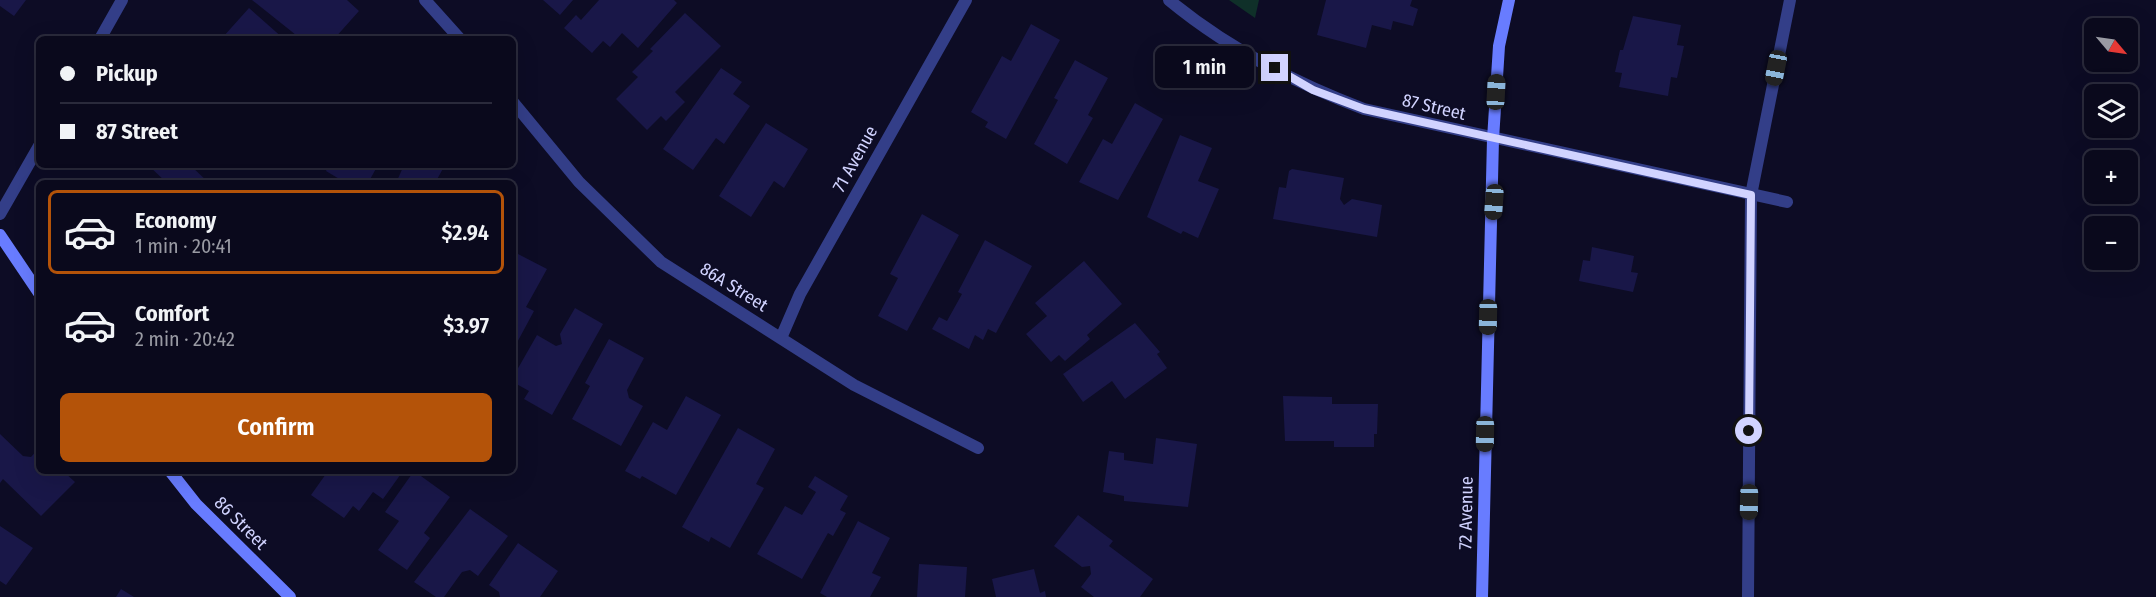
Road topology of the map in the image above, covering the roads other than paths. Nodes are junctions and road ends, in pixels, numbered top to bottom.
1 (122, 0) edge
2 (425, 0) edge
3 (966, 0) edge
4 (1169, 0) edge
5 (1509, 0) edge
6 (1790, 0) edge
7 (102, 36) edge
8 (457, 36) edge
9 (516, 106) edge
10 (1494, 138) junction
11 (36, 151) edge
12 (1751, 195) junction
13 (1787, 202) dead end
14 (0, 214) edge
15 (0, 235) edge
16 (36, 289) edge
17 (781, 338) junction
18 (978, 448) dead end
19 (172, 474) edge
20 (290, 597) edge
21 (1482, 597) edge
22 (1748, 597) edge

1 - 7 street
2 - 8 street
3 - 17 street, 71 Avenue
4 - 10 street, 87 Street
5 - 10 street, 72 Avenue
6 - 12 street
9 - 17 street, 86A Street
10 - 12 street, 87 Street
10 - 21 street, 72 Avenue
11 - 14 street
12 - 13 street, 87 Street
12 - 22 street
15 - 16 street
17 - 18 street, 86A Street
19 - 20 street, 86 Street

